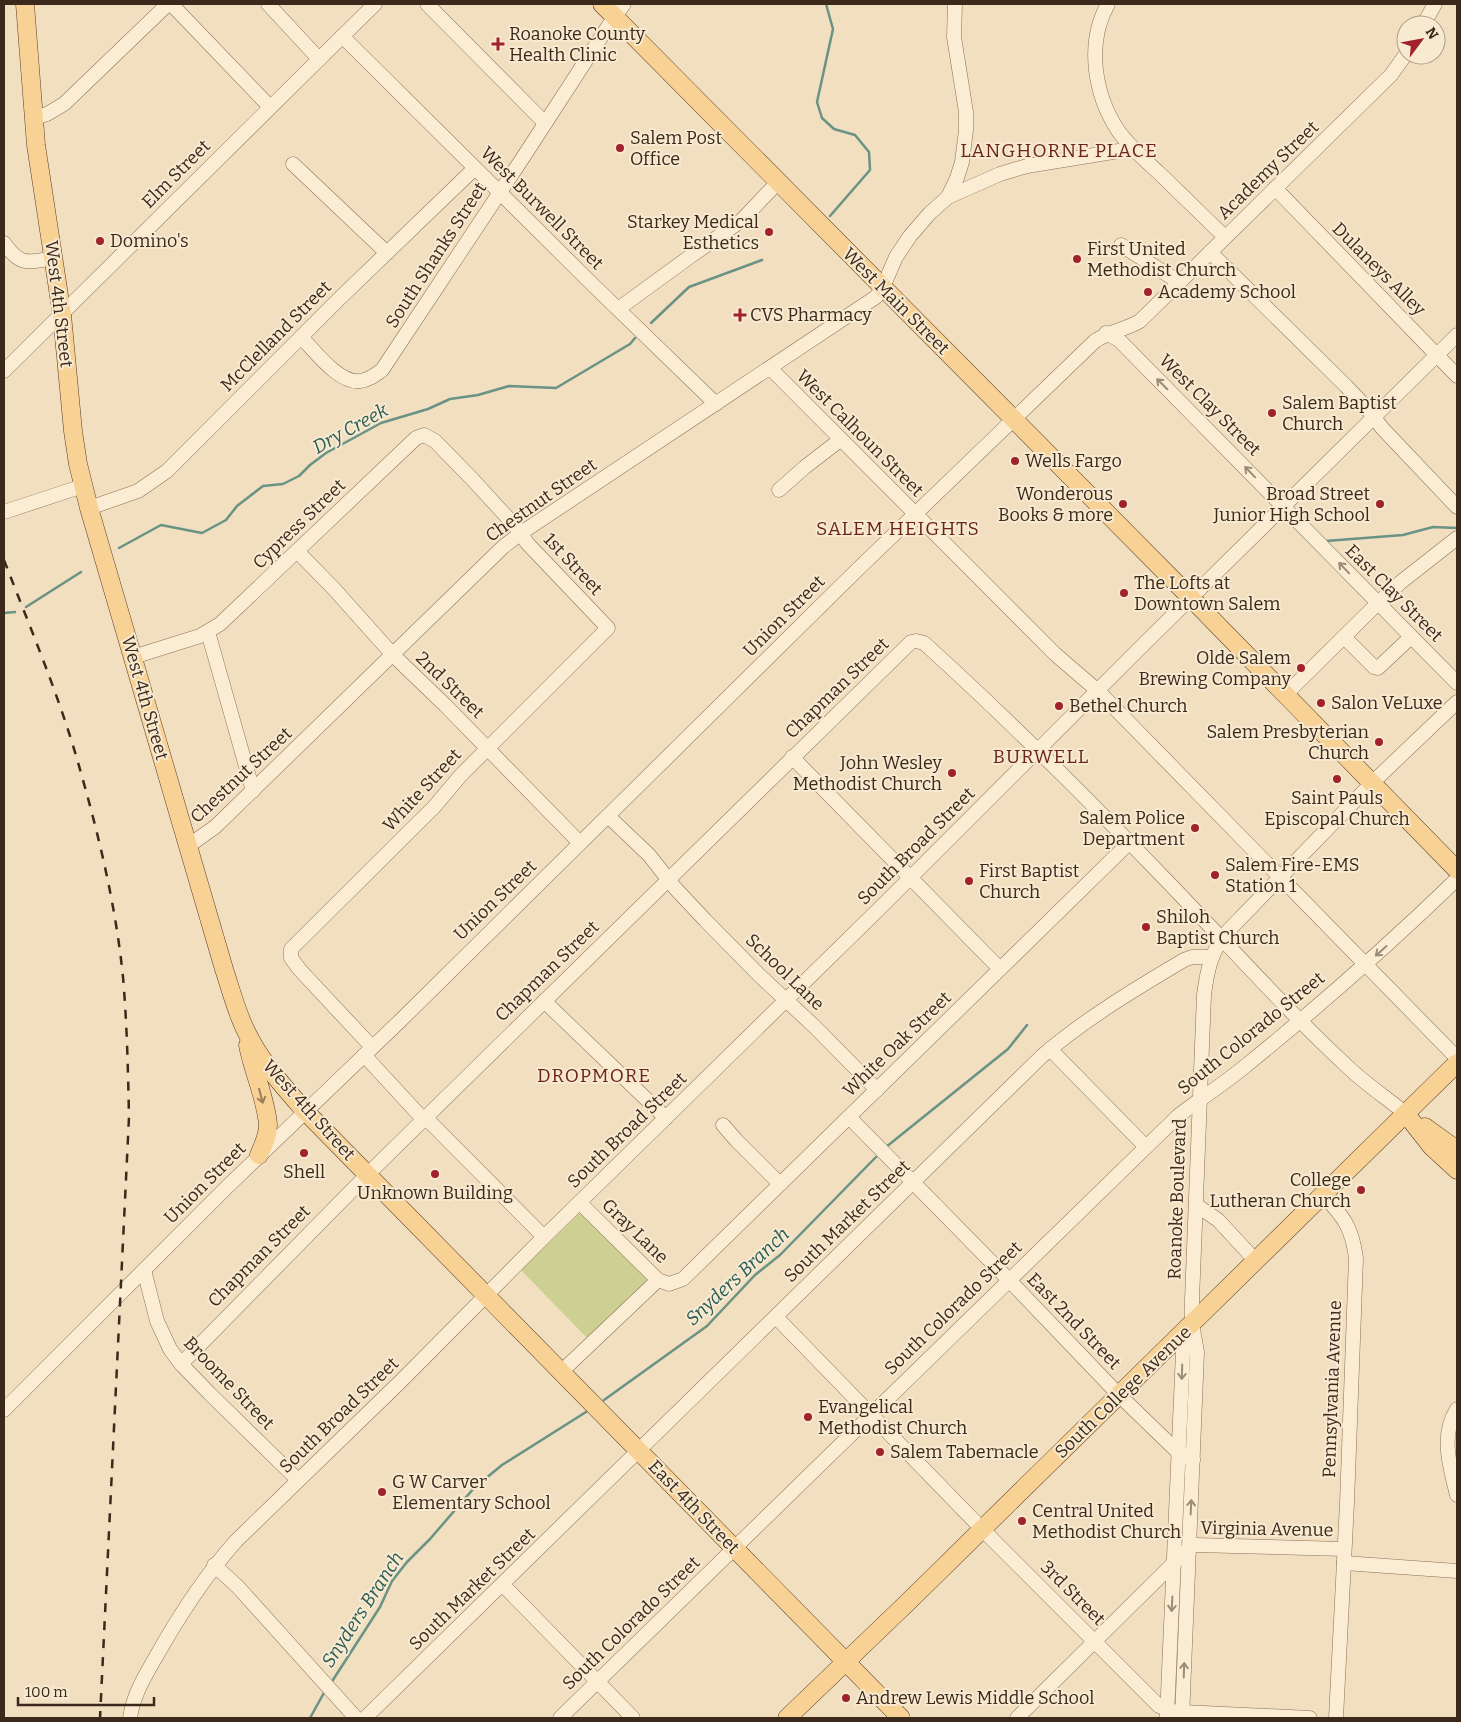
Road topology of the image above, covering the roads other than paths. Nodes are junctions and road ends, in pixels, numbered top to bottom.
1 (25, 4) edge
2 (168, 4) edge
3 (173, 4) edge
4 (268, 4) edge
5 (376, 4) edge
6 (427, 4) edge
7 (602, 4) edge
8 (955, 4) edge
9 (1108, 4) edge
10 (1435, 4) edge
11 (619, 10) edge
12 (1429, 15) edge
13 (342, 36) junction
14 (319, 60) junction
15 (1398, 65) edge
16 (270, 107) junction
17 (34, 118) junction
18 (545, 123) junction
19 (1132, 147) junction
20 (293, 164) dead end
21 (476, 168) junction
22 (778, 182) junction
23 (1275, 188) junction
24 (500, 192) junction
25 (948, 197) junction
26 (1225, 237) junction
27 (4, 243) edge
28 (1121, 245) dead end
29 (1210, 252) junction
30 (387, 253) junction
31 (54, 258) junction
32 (1179, 282) junction
33 (883, 287) junction
34 (618, 309) junction
35 (62, 315) junction
36 (1106, 333) junction
37 (1457, 335) edge
38 (301, 337) junction
39 (1437, 354) junction
40 (770, 368) junction
41 (4, 371) edge
42 (1457, 376) edge
43 (716, 404) junction
44 (1374, 418) junction
45 (1014, 420) junction
46 (840, 440) junction
47 (473, 480) joint
48 (84, 486) junction
49 (779, 490) dead end
50 (1284, 507) junction
51 (1457, 507) edge
52 (89, 508) junction
53 (4, 512) edge
54 (916, 515) junction
55 (521, 533) junction
56 (1457, 538) edge
57 (297, 551) junction
58 (1191, 598) junction
59 (1378, 603) junction
60 (608, 628) joint
61 (208, 632) junction
62 (1344, 637) junction
63 (1411, 637) junction
64 (393, 655) junction
65 (133, 657) junction
66 (1457, 683) edge
67 (1098, 691) junction
68 (1285, 695) junction
69 (1457, 702) edge
70 (488, 748) junction
71 (1038, 752) junction
72 (792, 758) junction
73 (1372, 783) junction
74 (253, 791) junction
75 (608, 816) junction
76 (580, 843) junction
77 (1130, 843) junction
78 (188, 846) junction
79 (1457, 870) edge
80 (1280, 877) junction
81 (911, 878) junction
82 (668, 879) junction
83 (1457, 879) edge
84 (1221, 939) junction
85 (1212, 957) junction
86 (1366, 964) junction
87 (1000, 969) junction
88 (786, 1000) junction
89 (544, 1001) junction
90 (1300, 1020) junction
91 (246, 1032) junction
92 (1050, 1049) junction
93 (368, 1051) junction
94 (1457, 1058) edge
95 (1457, 1063) edge
96 (877, 1090) junction
97 (1200, 1099) junction
98 (305, 1111) junction
99 (1406, 1114) junction
100 (849, 1117) junction
101 (424, 1118) junction
102 (666, 1118) junction
103 (724, 1125) dead end
104 (1146, 1147) junction
105 (1457, 1150) edge
106 (259, 1155) junction
107 (1457, 1170) edge
108 (368, 1174) junction
109 (780, 1184) junction
110 (913, 1184) junction
111 (1324, 1196) junction
112 (580, 1202) junction
113 (1196, 1205) junction
114 (544, 1237) junction
115 (1256, 1261) junction
116 (144, 1270) junction
117 (692, 1271) joint
118 (658, 1280) junction
119 (1009, 1280) junction
120 (487, 1295) junction
121 (776, 1317) junction
122 (1192, 1324) junction
123 (181, 1364) junction
124 (561, 1372) junction
125 (1119, 1395) junction
126 (1457, 1408) edge
127 (4, 1410) edge
128 (871, 1414) junction
129 (639, 1451) junction
130 (1179, 1453) junction
131 (1193, 1460) junction
132 (298, 1480) junction
133 (1457, 1495) edge
134 (982, 1529) junction
135 (734, 1548) junction
136 (1189, 1548) junction
137 (1344, 1556) junction
138 (1174, 1563) junction
139 (214, 1565) junction
140 (1457, 1571) edge
141 (503, 1585) junction
142 (1095, 1642) junction
143 (845, 1661) junction
144 (597, 1682) junction
145 (1167, 1714) edge
146 (1182, 1715) edge
147 (130, 1718) edge
148 (356, 1718) edge
149 (365, 1718) edge
150 (560, 1718) edge
151 (633, 1718) edge
152 (787, 1718) edge
153 (901, 1718) edge
154 (1017, 1718) edge
155 (1310, 1718) edge
156 (1336, 1718) edge

1 - 17 main road, West 4th Street
2 - 17 street
3 - 16 street
4 - 14 street
5 - 13 street, Elm Street
6 - 18 street
7 - 11 main road, West Main Street
8 - 25 street
9 - 19 street
10 - 12 street
11 - 18 street, South Shanks Street
11 - 22 main road, West Main Street
13 - 14 street, Elm Street
13 - 21 street, West Burwell Street
14 - 16 street, Elm Street
15 - 23 street, Academy Street
16 - 35 street, Elm Street
17 - 31 main road, West 4th Street
18 - 24 street, South Shanks Street
19 - 25 street
19 - 26 street
20 - 30 street
21 - 24 street, West Burwell Street
21 - 30 street, McClelland Street
22 - 33 main road, West Main Street
22 - 34 street
23 - 26 street, Academy Street
23 - 39 street, Dulaneys Alley
24 - 34 street, West Burwell Street
24 - 38 street, South Shanks Street
25 - 33 street
26 - 29 street, Academy Street
27 - 31 street
28 - 32 street
29 - 32 street, Academy Street
29 - 44 street
30 - 38 street, McClelland Street
31 - 35 main road, West 4th Street
32 - 36 street, Academy Street
33 - 40 street, Chestnut Street
33 - 45 main road, West Main Street
34 - 43 street, West Burwell Street
35 - 41 street, Elm Street
35 - 48 main road, West 4th Street
36 - 45 street, Academy Street
50 -> 36 street, West Clay Street
37 - 39 street, South Broad Street
38 - 52 street, McClelland Street
39 - 42 street, Dulaneys Alley
39 - 44 street, South Broad Street
40 - 43 street, Chestnut Street
40 - 46 street, West Calhoun Street
43 - 55 street, Chestnut Street
44 - 50 street, South Broad Street
44 - 51 street
45 - 54 street, Union Street
45 - 58 main road, West Main Street
46 - 49 street
46 - 54 street, West Calhoun Street
47 - 55 street, 1st Street
47 - 57 street, Cypress Street
48 - 52 main road, West 4th Street
48 - 53 street
50 - 58 street, South Broad Street
59 -> 50 street, East Clay Street
52 - 65 main road, West 4th Street
54 - 67 street, West Calhoun Street
54 - 75 street, Union Street
55 - 60 street, 1st Street
55 - 64 street, Chestnut Street
56 - 59 street
57 - 61 street, Cypress Street
57 - 64 street, 2nd Street
58 - 67 street, South Broad Street
58 - 68 main road, West Main Street
59 - 62 street
59 - 63 street, East Clay Street
60 - 70 street, White Street
61 - 65 street, Cypress Street
61 - 74 street
62 - 63 street
62 - 68 street
63 - 66 street, East Clay Street
64 - 70 street, 2nd Street
64 - 74 street, Chestnut Street
65 - 78 main road, West 4th Street
67 - 71 street, South Broad Street
67 - 80 street, West Calhoun Street
68 - 73 main road, West Main Street
69 - 73 street
70 - 76 street, 2nd Street
70 - 93 street, White Street
71 - 72 street, Chapman Street
71 - 77 street
71 - 81 street, South Broad Street
72 - 81 street
72 - 82 street, Chapman Street
73 - 79 main road, West Main Street
73 - 80 street
74 - 78 street, Chestnut Street
75 - 76 street, Union Street
75 - 82 street, School Lane
76 - 93 street, Union Street
77 - 84 street
77 - 87 street, White Oak Street
78 - 91 main road, West 4th Street
80 - 84 street
80 - 86 street, West Calhoun Street
81 - 87 street
81 - 88 street, South Broad Street
82 - 88 street, School Lane
82 - 89 street, Chapman Street
83 -> 86 street, South Colorado Street
84 - 85 street
84 - 90 street
85 - 92 street, South Market Street
85 - 97 street, Roanoke Boulevard
86 - 90 street, South Colorado Street
86 - 94 street, West Calhoun Street
87 - 96 street, White Oak Street
88 - 96 street, School Lane
88 - 102 street, South Broad Street
89 - 101 street, Chapman Street
89 - 102 street
90 - 97 street, South Colorado Street
90 - 99 street
91 - 98 main road, West 4th Street
91 -> 106 main road
92 - 104 street
92 - 110 street, South Market Street
93 - 98 street, Union Street
93 - 101 street, White Street
95 - 99 main road, South College Avenue
96 - 100 street, White Oak Street
97 - 104 street, South Colorado Street
97 - 113 street, Roanoke Boulevard
98 - 106 street, Union Street
98 - 108 main road, West 4th Street
99 - 105 main road
99 - 107 main road
99 - 111 main road, South College Avenue
100 - 109 street, White Oak Street
100 - 110 street, East 2nd Street
101 - 108 street, Chapman Street
101 - 114 street, White Street
102 - 112 street, South Broad Street
103 - 109 street
104 - 119 street, South Colorado Street
106 - 116 street, Union Street
108 - 120 main road, West 4th Street
108 - 123 street, Chapman Street
109 - 117 street, White Oak Street
110 - 119 street, East 2nd Street
110 - 121 street, South Market Street
111 - 115 main road, South College Avenue
111 - 137 street, Pennsylvania Avenue
112 - 114 street, South Broad Street
112 - 118 street, Gray Lane
113 - 115 street
113 - 122 street, Roanoke Boulevard
114 - 120 street, South Broad Street
115 - 122 main road, South College Avenue
116 - 123 street, Broome Street
116 - 127 street, Union Street
117 - 118 street, Gray Lane
118 - 124 street
119 - 125 street, East 2nd Street
119 - 128 street, South Colorado Street
120 - 124 main road, East 4th Street
120 - 132 street, South Broad Street
121 - 128 street, 3rd Street
121 - 129 street, South Market Street
122 - 125 main road, South College Avenue
122 -> 130 street, Roanoke Boulevard
122 - 131 street, Roanoke Boulevard
123 - 132 street, Broome Street
124 - 129 main road, East 4th Street
125 - 130 street, East 2nd Street
125 - 134 main road, South College Avenue
126 - 133 street
128 - 134 street, 3rd Street
128 - 135 street, South Colorado Street
129 - 135 main road, East 4th Street
129 - 141 street, South Market Street
130 - 131 street, East 2nd Street
130 - 138 street, Roanoke Boulevard
136 -> 131 street, Roanoke Boulevard
132 - 139 street, South Broad Street
134 - 142 street, 3rd Street
134 - 143 main road, South College Avenue
135 - 143 main road, East 4th Street
135 - 144 street, South Colorado Street
136 - 137 street, Virginia Avenue
136 - 138 street
146 -> 136 street, Roanoke Boulevard
137 - 140 street, Virginia Avenue
137 - 156 street, Pennsylvania Avenue
138 - 142 street
138 -> 145 street, Roanoke Boulevard
139 - 147 street, South Broad Street
139 - 148 street
141 - 144 street
141 - 149 street, South Market Street
142 - 145 street, 3rd Street
142 - 154 street
143 - 152 main road, South College Avenue
143 - 153 main road, East 4th Street
144 - 150 street, South Colorado Street
144 - 151 street
145 - 146 street
146 - 155 street

